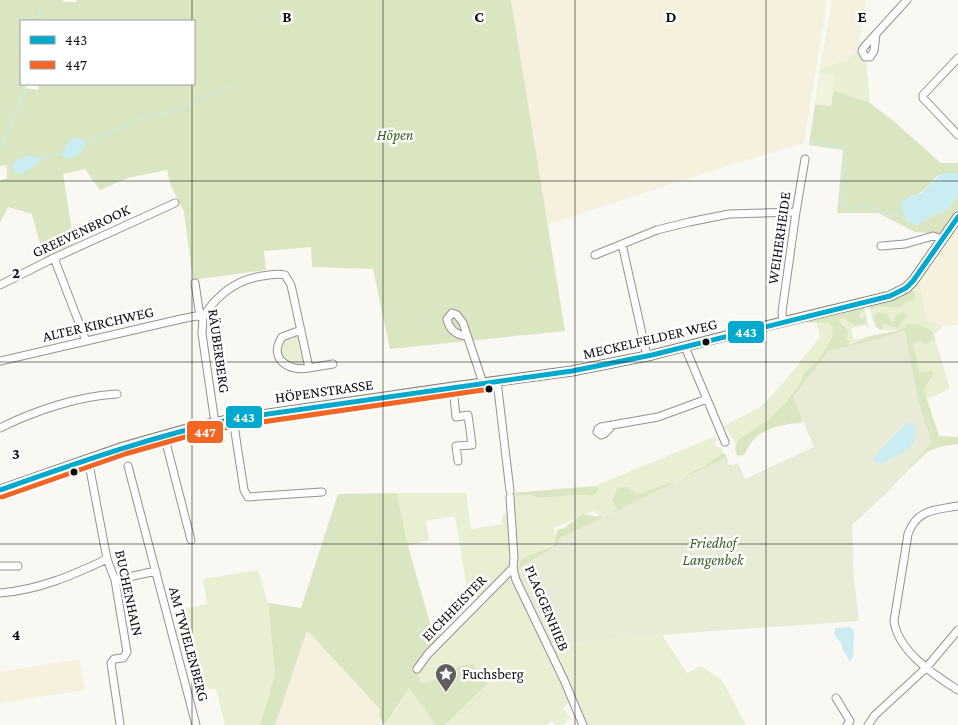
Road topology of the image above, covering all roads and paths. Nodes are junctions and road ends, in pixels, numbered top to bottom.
1 (908, 0) edge
2 (876, 34) dead end
3 (958, 58) edge
4 (956, 130) edge
5 (805, 159) dead end
6 (175, 203) dead end
7 (796, 212) junction
8 (958, 217) edge
9 (943, 239) junction
10 (622, 244) junction
11 (881, 246) dead end
12 (595, 255) dead end
13 (54, 258) junction
14 (195, 282) dead end
15 (0, 285) edge
16 (203, 317) junction
17 (783, 322) junction
18 (301, 330) junction
19 (466, 336) dead end
20 (86, 341) junction
21 (685, 347) junction
22 (647, 356) junction
23 (0, 361) edge
24 (333, 364) dead end
25 (308, 368) junction
26 (572, 372) joint
27 (497, 381) junction
28 (483, 383) junction
29 (452, 387) junction
30 (117, 394) dead end
31 (707, 399) junction
32 (233, 419) junction
33 (215, 423) junction
34 (613, 425) dead end
35 (0, 428) edge
36 (164, 435) junction
37 (725, 442) dead end
38 (88, 459) junction
39 (458, 461) dead end
40 (128, 466) dead end
41 (0, 490) edge
42 (322, 492) dead end
43 (958, 506) edge
44 (191, 540) dead end
45 (107, 559) junction
46 (0, 566) edge
47 (18, 566) dead end
48 (513, 568) junction
49 (156, 571) junction
50 (116, 580) junction
51 (0, 593) edge
52 (958, 630) edge
53 (926, 668) junction
54 (417, 669) dead end
55 (958, 690) edge
56 (836, 698) dead end
57 (120, 724) dead end
58 (196, 725) edge
59 (583, 725) edge
60 (847, 725) edge
61 (868, 725) edge

1 - 2 street
3 - 4 street
5 - 7 street, WEIHERHEIDE
6 - 13 street, GREEVENBROOK
7 - 10 street
7 - 17 street, WEIHERHEIDE
8 - 9 main road, MECKELFELDER WEG
9 - 11 street
9 - 17 main road, MECKELFELDER WEG
10 - 12 street
10 - 22 street
13 - 15 street, GREEVENBROOK
13 - 20 street
14 - 16 street, RÄUBERBERG
16 - 18 street
16 - 20 street, ALTER KIRCHWEG
16 - 33 street, RÄUBERBERG
17 - 21 main road, MECKELFELDER WEG
18 - 25 street
18 - 25 street
19 - 28 street
20 - 23 street, ALTER KIRCHWEG
21 - 22 main road, MECKELFELDER WEG
21 - 31 street
22 - 26 main road, MECKELFELDER WEG
24 - 25 street
26 - 27 main road, HÖPENSTRASSE
27 - 28 main road, HÖPENSTRASSE
27 - 48 street, PLAGGENHIEB
28 - 29 main road, HÖPENSTRASSE
29 - 32 main road, HÖPENSTRASSE
29 - 39 street
30 - 35 street
31 - 34 street
31 - 37 street
32 - 33 main road, HÖPENSTRASSE
32 - 42 street
33 - 36 main road, HÖPENSTRASSE
36 - 38 main road, HÖPENSTRASSE
36 - 44 street
38 - 41 main road, HÖPENSTRASSE
38 - 45 street, BUCHENHAIN
40 - 49 street, AM TWIELENBERG
43 - 53 street
45 - 50 street, BUCHENHAIN
45 - 51 street
46 - 47 street
48 - 54 street, EICHHEISTER
48 - 59 street, PLAGGENHIEB
49 - 50 street, AM TWIELENBERG
49 - 58 street, AM TWIELENBERG
50 - 57 street, BUCHENHAIN
52 - 53 street
53 - 55 street
53 - 61 street
56 - 60 street

